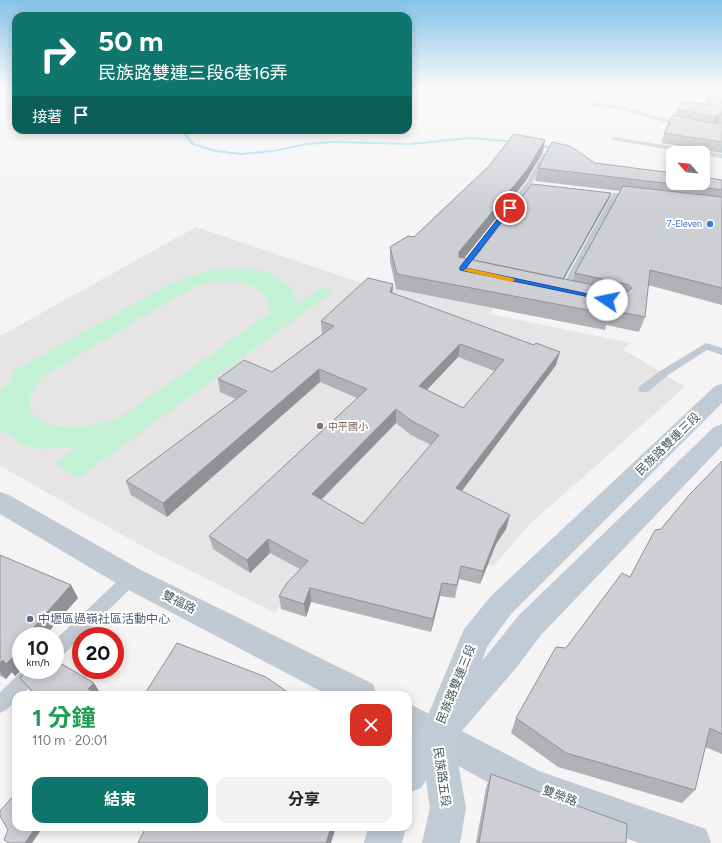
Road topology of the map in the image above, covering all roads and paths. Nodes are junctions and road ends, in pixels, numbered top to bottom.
1 (614, 139) dead end
2 (666, 147) edge
3 (544, 154) edge
4 (710, 154) edge
5 (722, 156) edge
6 (616, 195) edge
7 (478, 272) edge
8 (548, 288) edge
9 (722, 352) edge
10 (644, 389) dead end
11 (722, 391) edge
12 (722, 432) edge
13 (0, 502) edge
14 (131, 578) junction
15 (64, 642) edge
16 (26, 679) edge
17 (13, 691) edge
18 (353, 691) edge
19 (12, 692) edge
20 (0, 704) edge
21 (422, 727) edge
22 (412, 761) edge
23 (386, 831) edge
24 (383, 843) edge
25 (441, 843) edge
26 (692, 843) edge

1 - 2 lane
3 - 7 lane
4 - 5 lane
6 - 8 lane
9 - 10 lane
11 - 21 main road, 民族路雙連三段
12 - 21 main road, 民族路雙連三段
13 - 14 street, 雙福路
14 - 15 lane
14 - 18 street, 雙福路
16 - 17 lane
19 - 20 lane
21 - 22 main road, 民族路五段
21 - 25 main road, 民族路五段
21 - 26 street, 雙榮路
23 - 24 main road

